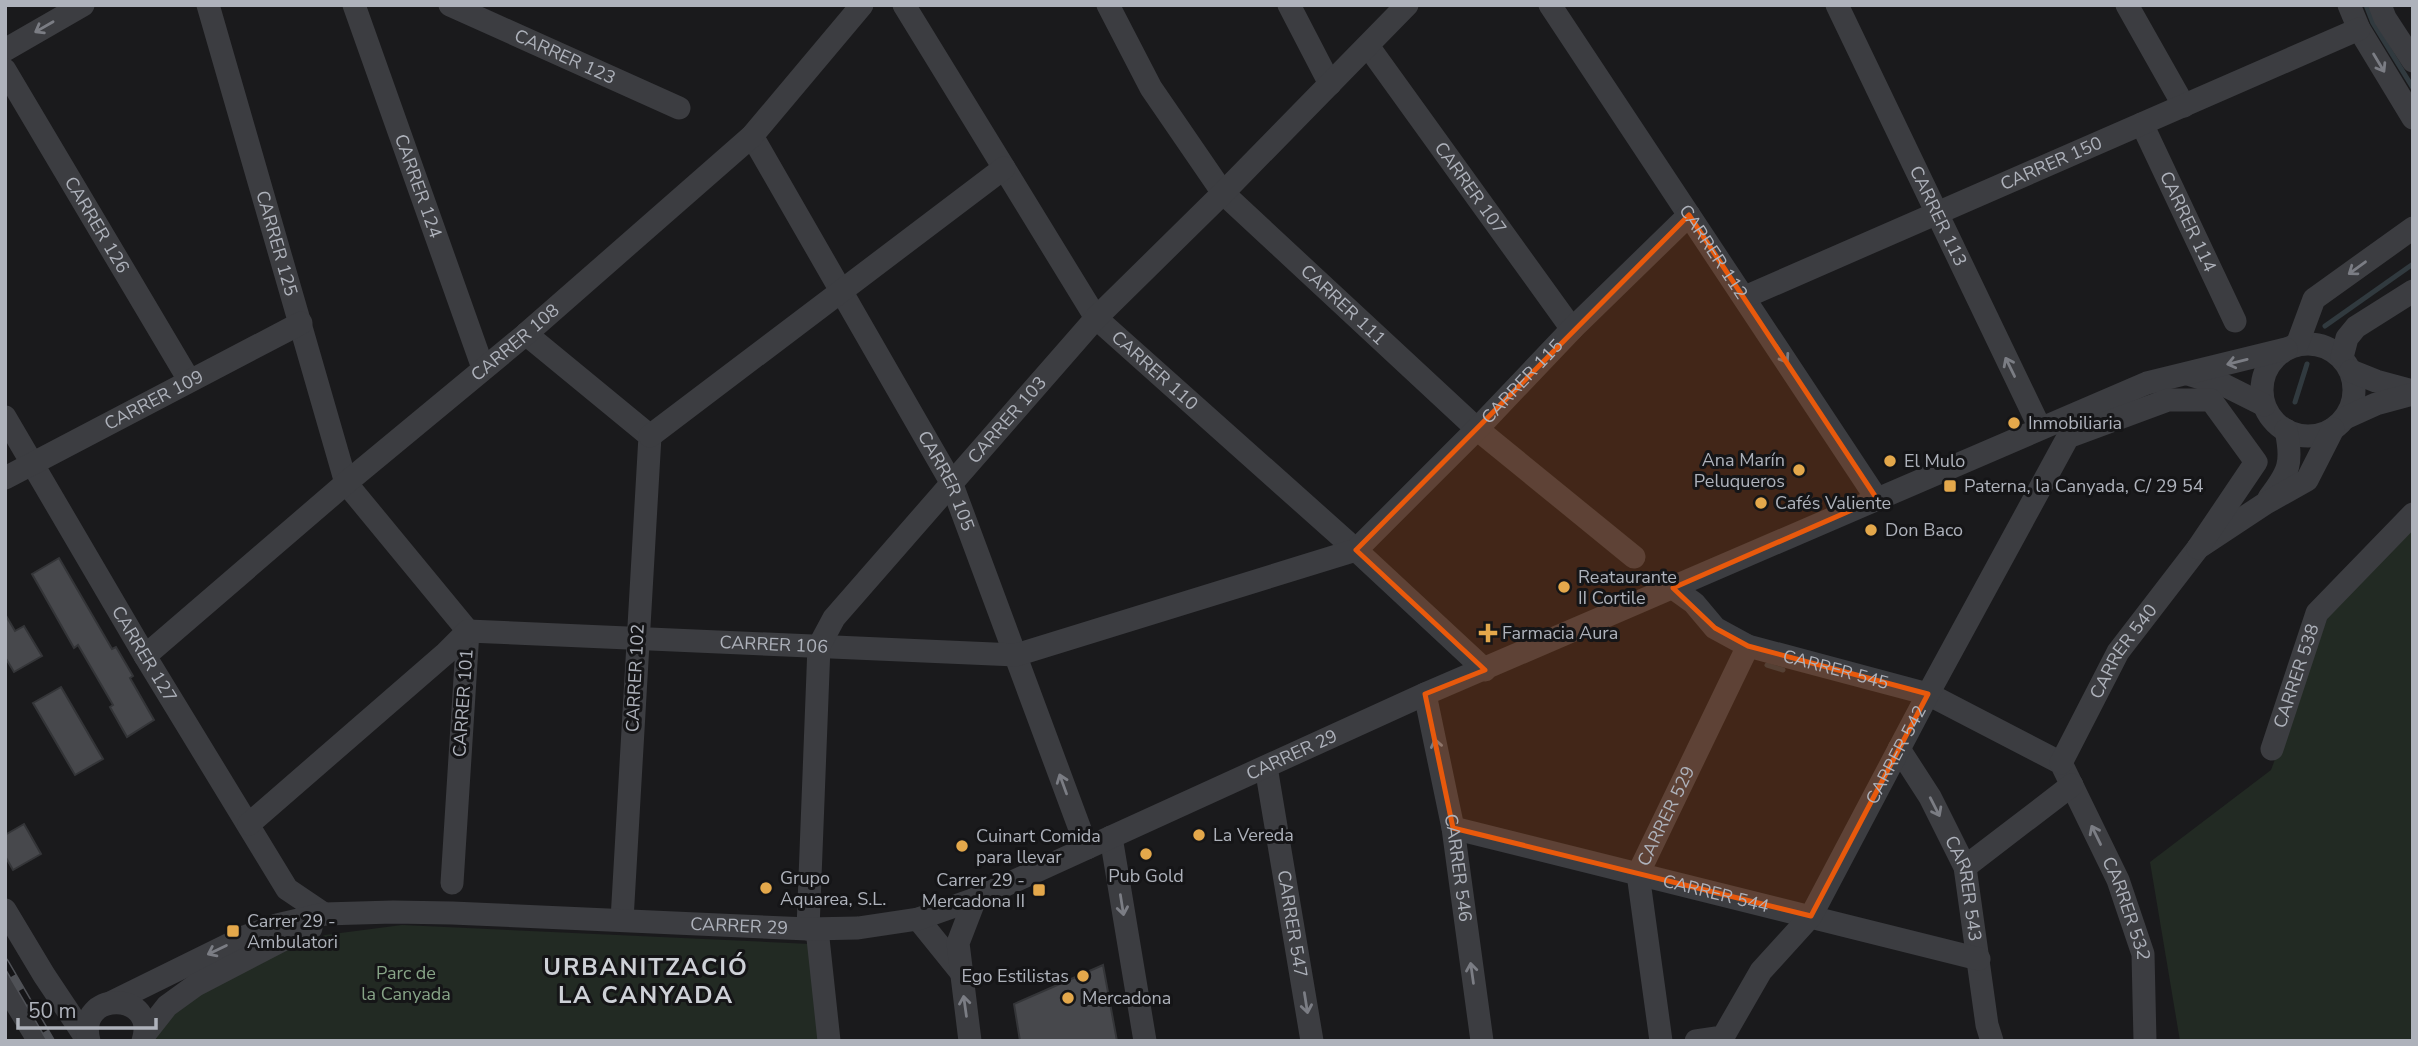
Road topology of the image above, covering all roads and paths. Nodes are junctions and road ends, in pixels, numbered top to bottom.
1 (83, 5) edge
2 (208, 5) edge
3 (354, 5) edge
4 (450, 5) edge
5 (862, 5) edge
6 (904, 5) edge
7 (1108, 5) edge
8 (1289, 5) edge
9 (1406, 5) edge
10 (1550, 5) edge
11 (1837, 5) edge
12 (2127, 5) edge
13 (2349, 5) edge
14 (2381, 5) edge
15 (489, 13) edge
16 (2359, 29) junction
17 (1368, 46) junction
18 (5, 50) edge
19 (2413, 61) edge
20 (5, 70) edge
21 (1330, 84) junction
22 (2183, 106) junction
23 (679, 108) dead end
24 (2413, 118) edge
25 (2142, 124) junction
26 (752, 136) junction
27 (1004, 168) junction
28 (1223, 193) junction
29 (1937, 214) junction
30 (1689, 215) junction
31 (2413, 228) edge
32 (2413, 290) edge
33 (843, 291) junction
34 (1745, 297) junction
35 (1096, 318) junction
36 (2235, 321) dead end
37 (301, 323) junction
38 (1572, 329) junction
39 (526, 334) junction
40 (2291, 347) junction
41 (2346, 364) junction
42 (483, 368) junction
43 (2188, 374) junction
44 (189, 380) junction
45 (2413, 392) edge
46 (2264, 405) junction
47 (5, 416) edge
48 (2339, 423) junction
49 (2040, 428) junction
50 (1477, 429) junction
51 (2286, 430) junction
52 (650, 436) junction
53 (2256, 462) joint
54 (33, 463) junction
55 (5, 478) edge
56 (951, 482) junction
57 (346, 483) junction
58 (1877, 499) junction
59 (2266, 503) junction
60 (2413, 514) edge
61 (2198, 548) junction
62 (1356, 550) junction
63 (1634, 557) dead end
64 (1673, 588) junction
65 (468, 631) junction
66 (637, 639) junction
67 (819, 646) junction
68 (1748, 646) junction
69 (1016, 655) junction
70 (145, 656) junction
71 (1485, 670) junction
72 (1425, 694) junction
73 (1928, 694) junction
74 (2272, 749) dead end
75 (1899, 750) junction
76 (2061, 763) junction
77 (1266, 767) junction
78 (2072, 785) junction
79 (249, 824) junction
80 (1453, 828) junction
81 (1111, 837) junction
82 (1087, 848) junction
83 (1965, 867) junction
84 (1637, 874) junction
85 (452, 883) dead end
86 (287, 888) junction
87 (975, 899) junction
88 (5, 910) edge
89 (324, 914) junction
90 (352, 914) junction
91 (1811, 916) junction
92 (918, 919) junction
93 (622, 920) junction
94 (277, 925) junction
95 (812, 929) junction
96 (1979, 959) junction
97 (960, 971) junction
98 (44, 975) junction
99 (5, 985) edge
100 (108, 1003) junction
101 (144, 1038) edge
102 (38, 1041) edge
103 (88, 1041) edge
104 (829, 1041) edge
105 (970, 1041) edge
106 (1145, 1041) edge
107 (1312, 1041) edge
108 (1482, 1041) edge
109 (1661, 1041) edge
110 (1696, 1041) edge
111 (1992, 1041) edge
112 (2145, 1041) edge

1 -> 18 street
2 - 37 street, CARRER 125
3 - 42 street, CARRER 124
4 - 15 street, CARRER 123
5 - 26 street, CARRER 108
6 - 27 street, CARRER 110
7 - 28 street, CARRER 111
8 - 21 street
9 - 17 street, CARRER 103
10 - 30 street, CARRER 112
11 - 29 street, CARRER 113
12 - 22 street
13 - 16 street
14 - 19 street
15 - 23 street, CARRER 123
16 - 22 street, CARRER 150
16 -> 24 street
17 - 21 street, CARRER 103
17 - 38 street, CARRER 107
20 - 44 street, CARRER 126
21 - 28 street, CARRER 103
22 - 25 street, CARRER 150
25 - 29 street, CARRER 150
25 - 36 street, CARRER 114
26 - 33 street, CARRER 105
26 - 39 street, CARRER 108
27 - 33 street
27 - 35 street, CARRER 110
28 - 35 street, CARRER 103
28 - 50 street, CARRER 111
29 - 34 street, CARRER 150
49 -> 29 street, CARRER 113
30 - 34 street, CARRER 112
30 - 38 street, CARRER 115
31 -> 40 street
32 - 41 street
33 - 52 street
33 - 56 street, CARRER 105
34 -> 58 street, CARRER 112
35 - 56 street, CARRER 103
35 - 62 street, CARRER 110
37 - 44 street, CARRER 109
37 - 57 street, CARRER 125
38 - 50 street, CARRER 115
39 - 42 street, CARRER 108
39 - 52 street
40 - 41 street
40 -> 43 street, CARRER 29
40 - 46 street
41 - 45 street
41 - 48 street
42 - 57 street, CARRER 108
43 - 46 street, CARRER 29
43 - 49 street, CARRER 29
44 - 54 street, CARRER 109
45 - 48 street
46 - 51 street
47 - 54 street, CARRER 127
48 - 51 street
48 - 59 street, CARRER 540
49 - 58 street, CARRER 29
50 - 62 street, CARRER 115
50 - 63 street, CARRER 111
51 - 59 street, CARRER 540
52 - 66 street, CARRER 102
53 - 61 street, CARRER 540
53 - 73 street, CARRER 542
54 - 55 street, CARRER 109
54 - 70 street, CARRER 127
56 - 67 street, CARRER 103
56 - 69 street, CARRER 105
57 - 65 street, CARRER 101
57 - 70 street, CARRER 108
58 - 64 street, CARRER 29
59 - 61 street, CARRER 540
60 - 74 street, CARRER 538
61 - 76 street, CARRER 540
62 - 69 street, CARRER 106
62 - 71 street, CARRER 110
64 - 68 street, CARRER 545
64 - 71 street, CARRER 29
65 - 66 street, CARRER 106
65 - 79 street
65 - 85 street, CARRER 101
66 - 67 street, CARRER 106
66 - 93 street, CARRER 102
67 - 69 street, CARRER 106
67 - 95 street, CARRER 103
68 - 73 street, CARRER 545
68 - 84 street, CARRER 529
82 -> 69 street, CARRER 105
70 - 79 street, CARRER 127
71 - 72 street, CARRER 29
72 - 77 street, CARRER 29
80 -> 72 street, CARRER 546
73 - 75 street, CARRER 542
73 - 76 street, CARRER 545
75 -> 83 street, CARRER 543
75 - 91 street, CARRER 542
76 - 78 street
77 - 81 street, CARRER 29
77 -> 107 street, CARRER 547
78 - 83 street
112 -> 78 street, CARRER 532
79 - 86 street, CARRER 127
80 - 84 street, CARRER 544
108 -> 80 street, CARRER 546
81 - 82 street, CARRER 29
81 -> 106 street
82 - 87 street, CARRER 29
83 - 96 street, CARRER 543
84 - 91 street, CARRER 544
84 - 109 street, CARRER 529
86 - 89 street, CARRER 127
86 - 94 street
87 - 92 street, CARRER 29
87 - 97 street
88 - 98 street
89 - 90 street, CARRER 29
89 - 94 street, CARRER 29
90 - 93 street, CARRER 29
90 - 101 street, CARRER 29
91 - 96 street, CARRER 544
91 - 110 street, CARRER 542
92 - 95 street, CARRER 29
92 - 97 street
93 - 95 street, CARRER 29
94 -> 100 street, CARRER 29
95 - 104 street, CARRER 103
96 - 111 street, CARRER 543
105 -> 97 street
98 - 100 street
98 - 103 street
99 - 102 street
100 - 101 street
100 - 103 street

